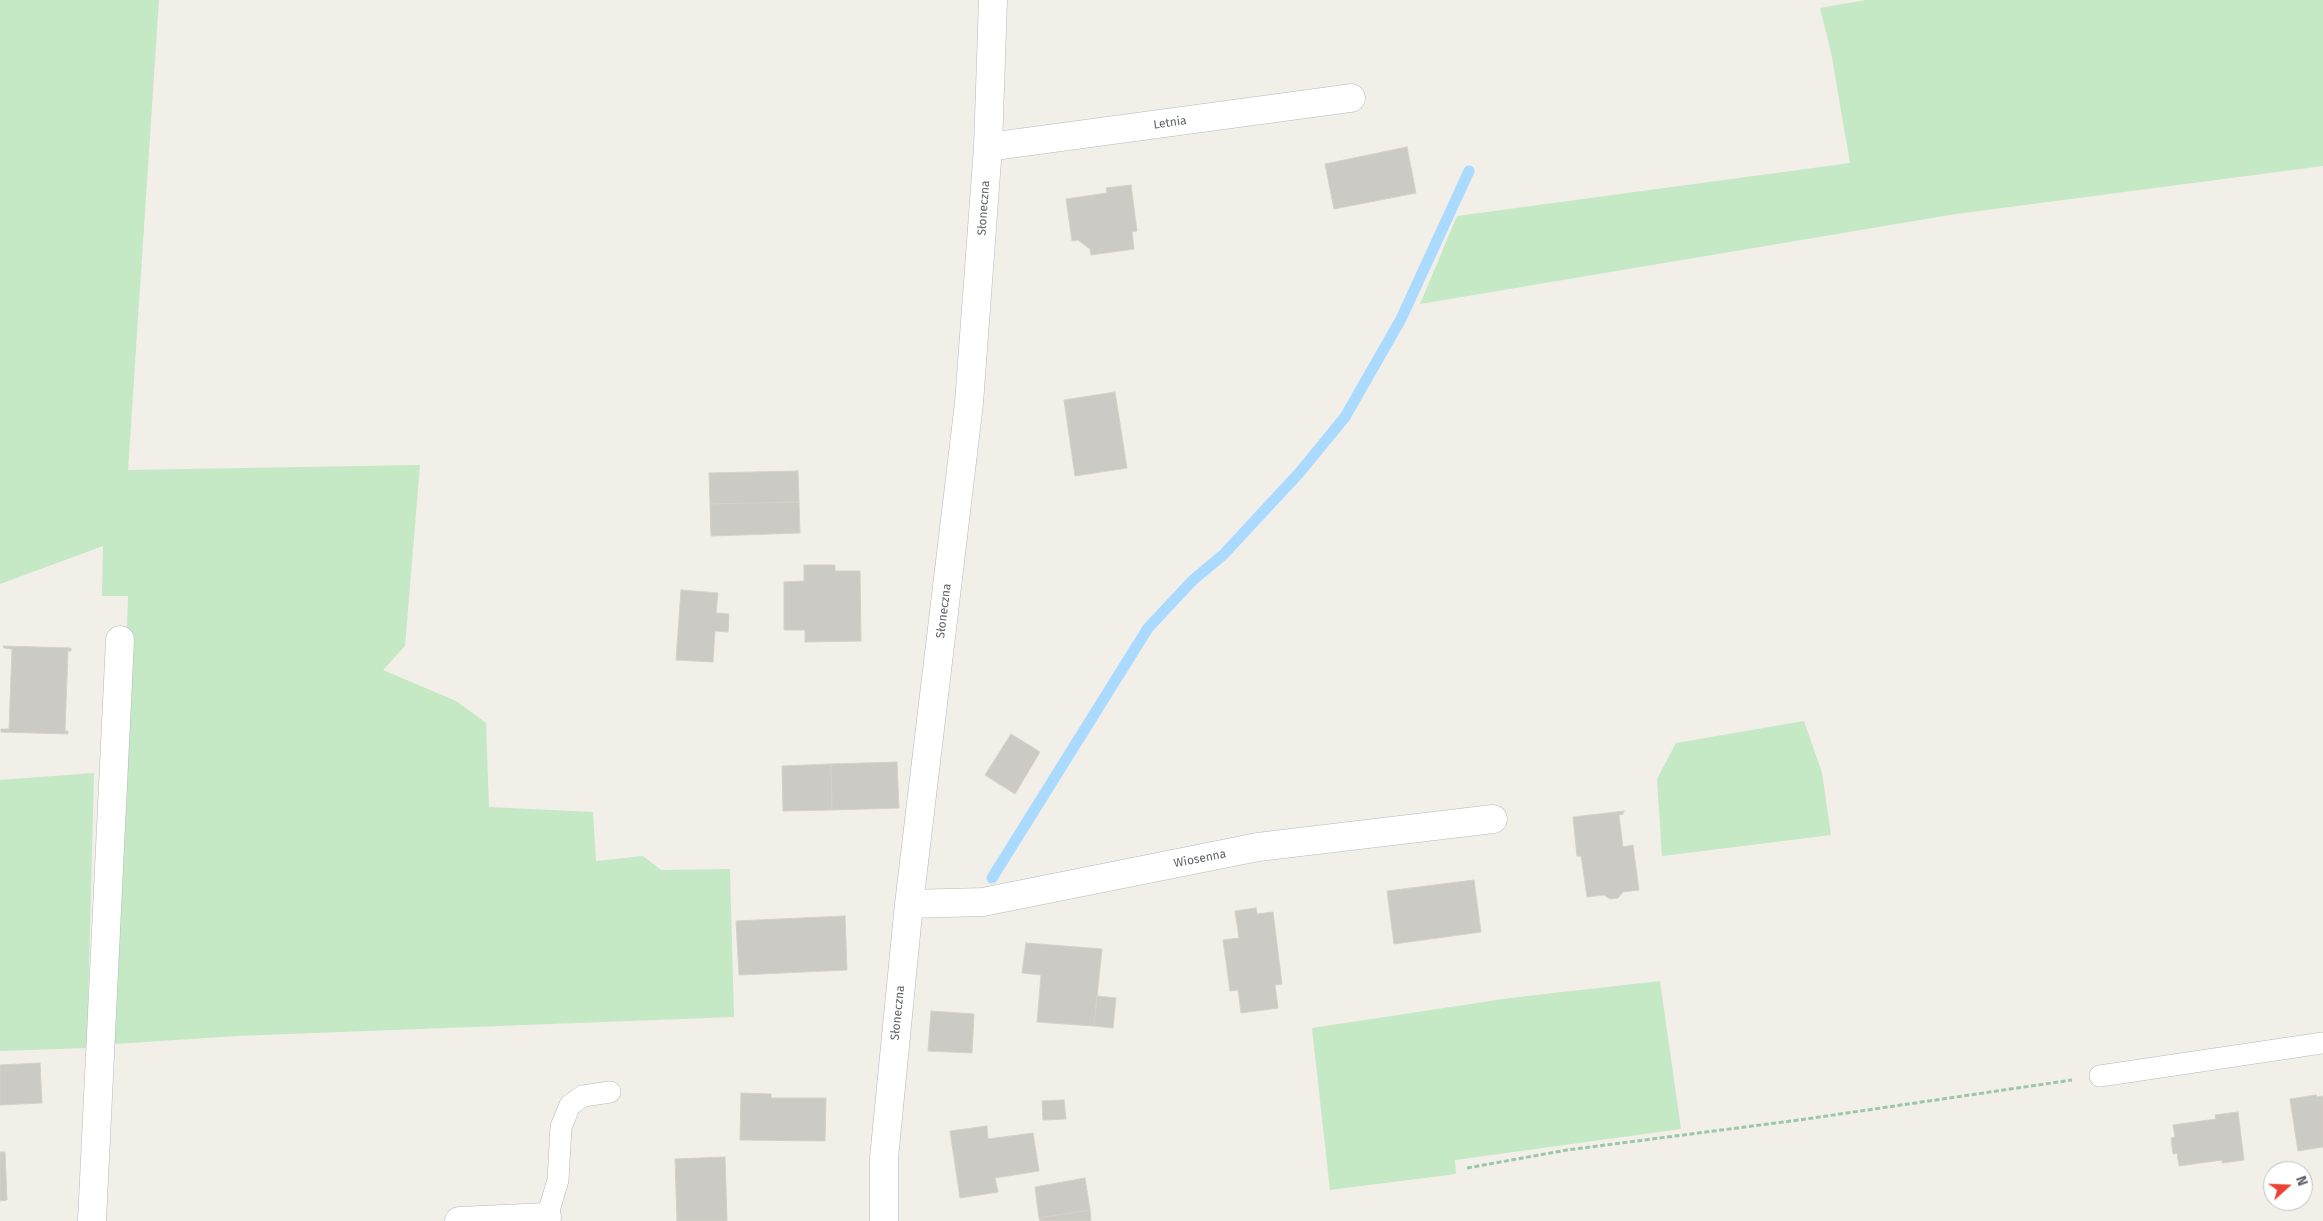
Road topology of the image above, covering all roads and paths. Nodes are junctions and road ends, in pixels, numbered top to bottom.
1 (993, 0) edge
2 (1352, 98) dead end
3 (988, 147) junction
4 (120, 640) dead end
5 (1493, 819) dead end
6 (909, 904) junction
7 (2323, 1043) edge
8 (2100, 1076) joint
9 (610, 1092) dead end
10 (1467, 1168) dead end
11 (547, 1217) joint
12 (92, 1221) edge
13 (460, 1221) edge
14 (884, 1221) edge

1 - 3 street, Słoneczna
2 - 3 street, Letnia
3 - 6 street, Słoneczna
4 - 12 street
5 - 6 street, Wiosenna
6 - 14 street, Słoneczna
7 - 8 lane
8 - 10 path
9 - 11 lane
11 - 13 street

